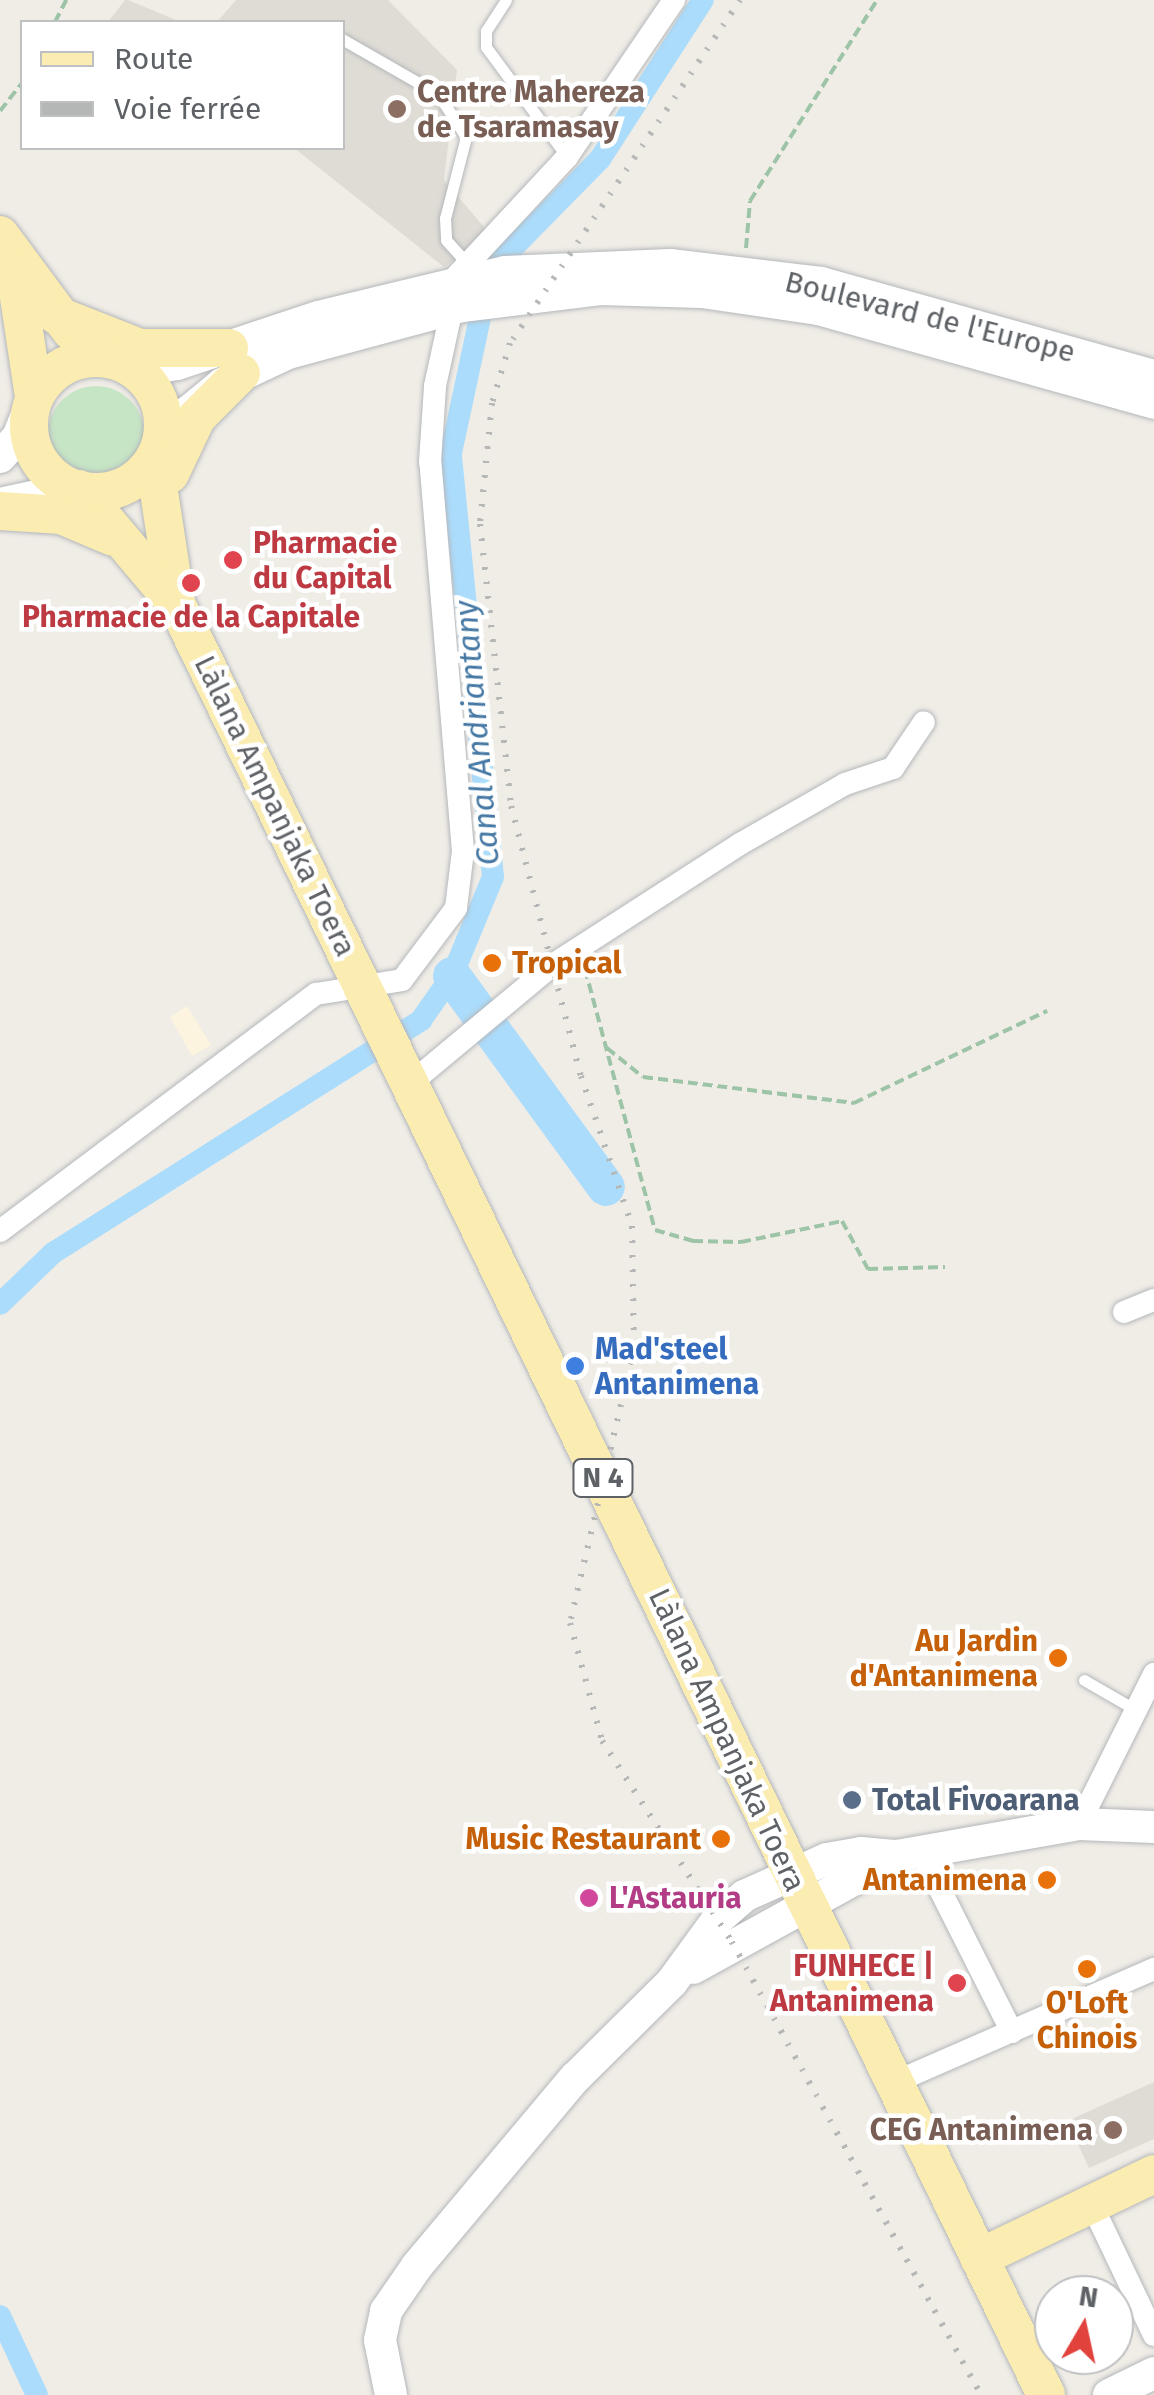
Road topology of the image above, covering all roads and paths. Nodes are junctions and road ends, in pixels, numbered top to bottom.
1 (506, 0) edge
2 (674, 0) edge
3 (877, 0) edge
4 (345, 41) edge
5 (20, 86) edge
6 (0, 111) edge
7 (566, 157) junction
8 (5, 245) edge
9 (743, 272) junction
10 (557, 280) junction
11 (461, 288) junction
12 (41, 321) junction
13 (114, 360) junction
14 (235, 360) junction
15 (1154, 376) edge
16 (33, 400) junction
17 (1154, 403) edge
18 (0, 442) edge
19 (156, 456) junction
20 (0, 457) edge
21 (76, 488) junction
22 (0, 508) edge
23 (162, 536) junction
24 (124, 543) junction
25 (176, 603) junction
26 (924, 722) dead end
27 (579, 950) junction
28 (370, 998) junction
29 (1048, 1011) dead end
30 (607, 1048) junction
31 (405, 1071) junction
32 (0, 1231) edge
33 (945, 1267) dead end
34 (1154, 1300) edge
35 (1124, 1312) dead end
36 (1154, 1674) edge
37 (1084, 1680) dead end
38 (1136, 1710) junction
39 (1079, 1824) junction
40 (1154, 1827) edge
41 (909, 1853) junction
42 (798, 1888) junction
43 (1154, 1969) edge
44 (1012, 2032) junction
45 (893, 2083) junction
46 (1154, 2174) edge
47 (1092, 2204) junction
48 (980, 2258) junction
49 (1154, 2335) edge
50 (1154, 2374) edge
51 (391, 2395) edge
52 (1046, 2395) edge
53 (1109, 2395) edge

1 - 7 lane
2 - 7 street
3 - 9 path
4 - 11 lane
5 - 6 path
7 - 11 street
8 - 12 main road
9 - 10 main road, Boulevard de l'Europe
9 - 15 main road, Boulevard de l'Europe
10 - 11 main road, Boulevard de l'Europe
10 - 17 main road, Boulevard de l'Europe
11 - 14 main road, Boulevard de l'Europe
11 - 28 street
12 - 13 main road
12 - 14 main road
12 - 16 main road
12 - 18 main road
13 - 14 main road, Boulevard de l'Europe
13 - 16 main road
13 - 19 main road
14 - 19 main road, Boulevard de l'Europe
14 - 23 main road
16 - 20 main road
16 - 21 main road
19 - 21 main road
19 - 23 main road, N 4
21 - 22 main road
21 - 24 main road, N 4
22 - 24 main road
23 - 25 main road, N 4
24 - 25 main road, N 4
25 - 28 main road, Làlana Ampanjaka Toera / N 4
26 - 27 street
27 - 30 path
27 - 31 street
28 - 31 main road, N 4
28 - 32 street
29 - 30 path
30 - 33 path
31 - 42 main road, Làlana Ampanjaka Toera / N 4
34 - 35 street
36 - 38 street
37 - 38 lane
38 - 39 street
39 - 40 main road
39 - 41 main road
41 - 42 main road
41 - 44 street
42 - 45 main road, Làlana Ampanjaka Toera / N 4
42 - 51 main road
43 - 44 street
44 - 45 street
45 - 48 main road, Làlana Ampanjaka Toera / N 4
46 - 47 main road
47 - 48 main road
47 - 49 street
48 - 52 main road, Làlana Ampanjaka Toera / N 4
50 - 53 main road

